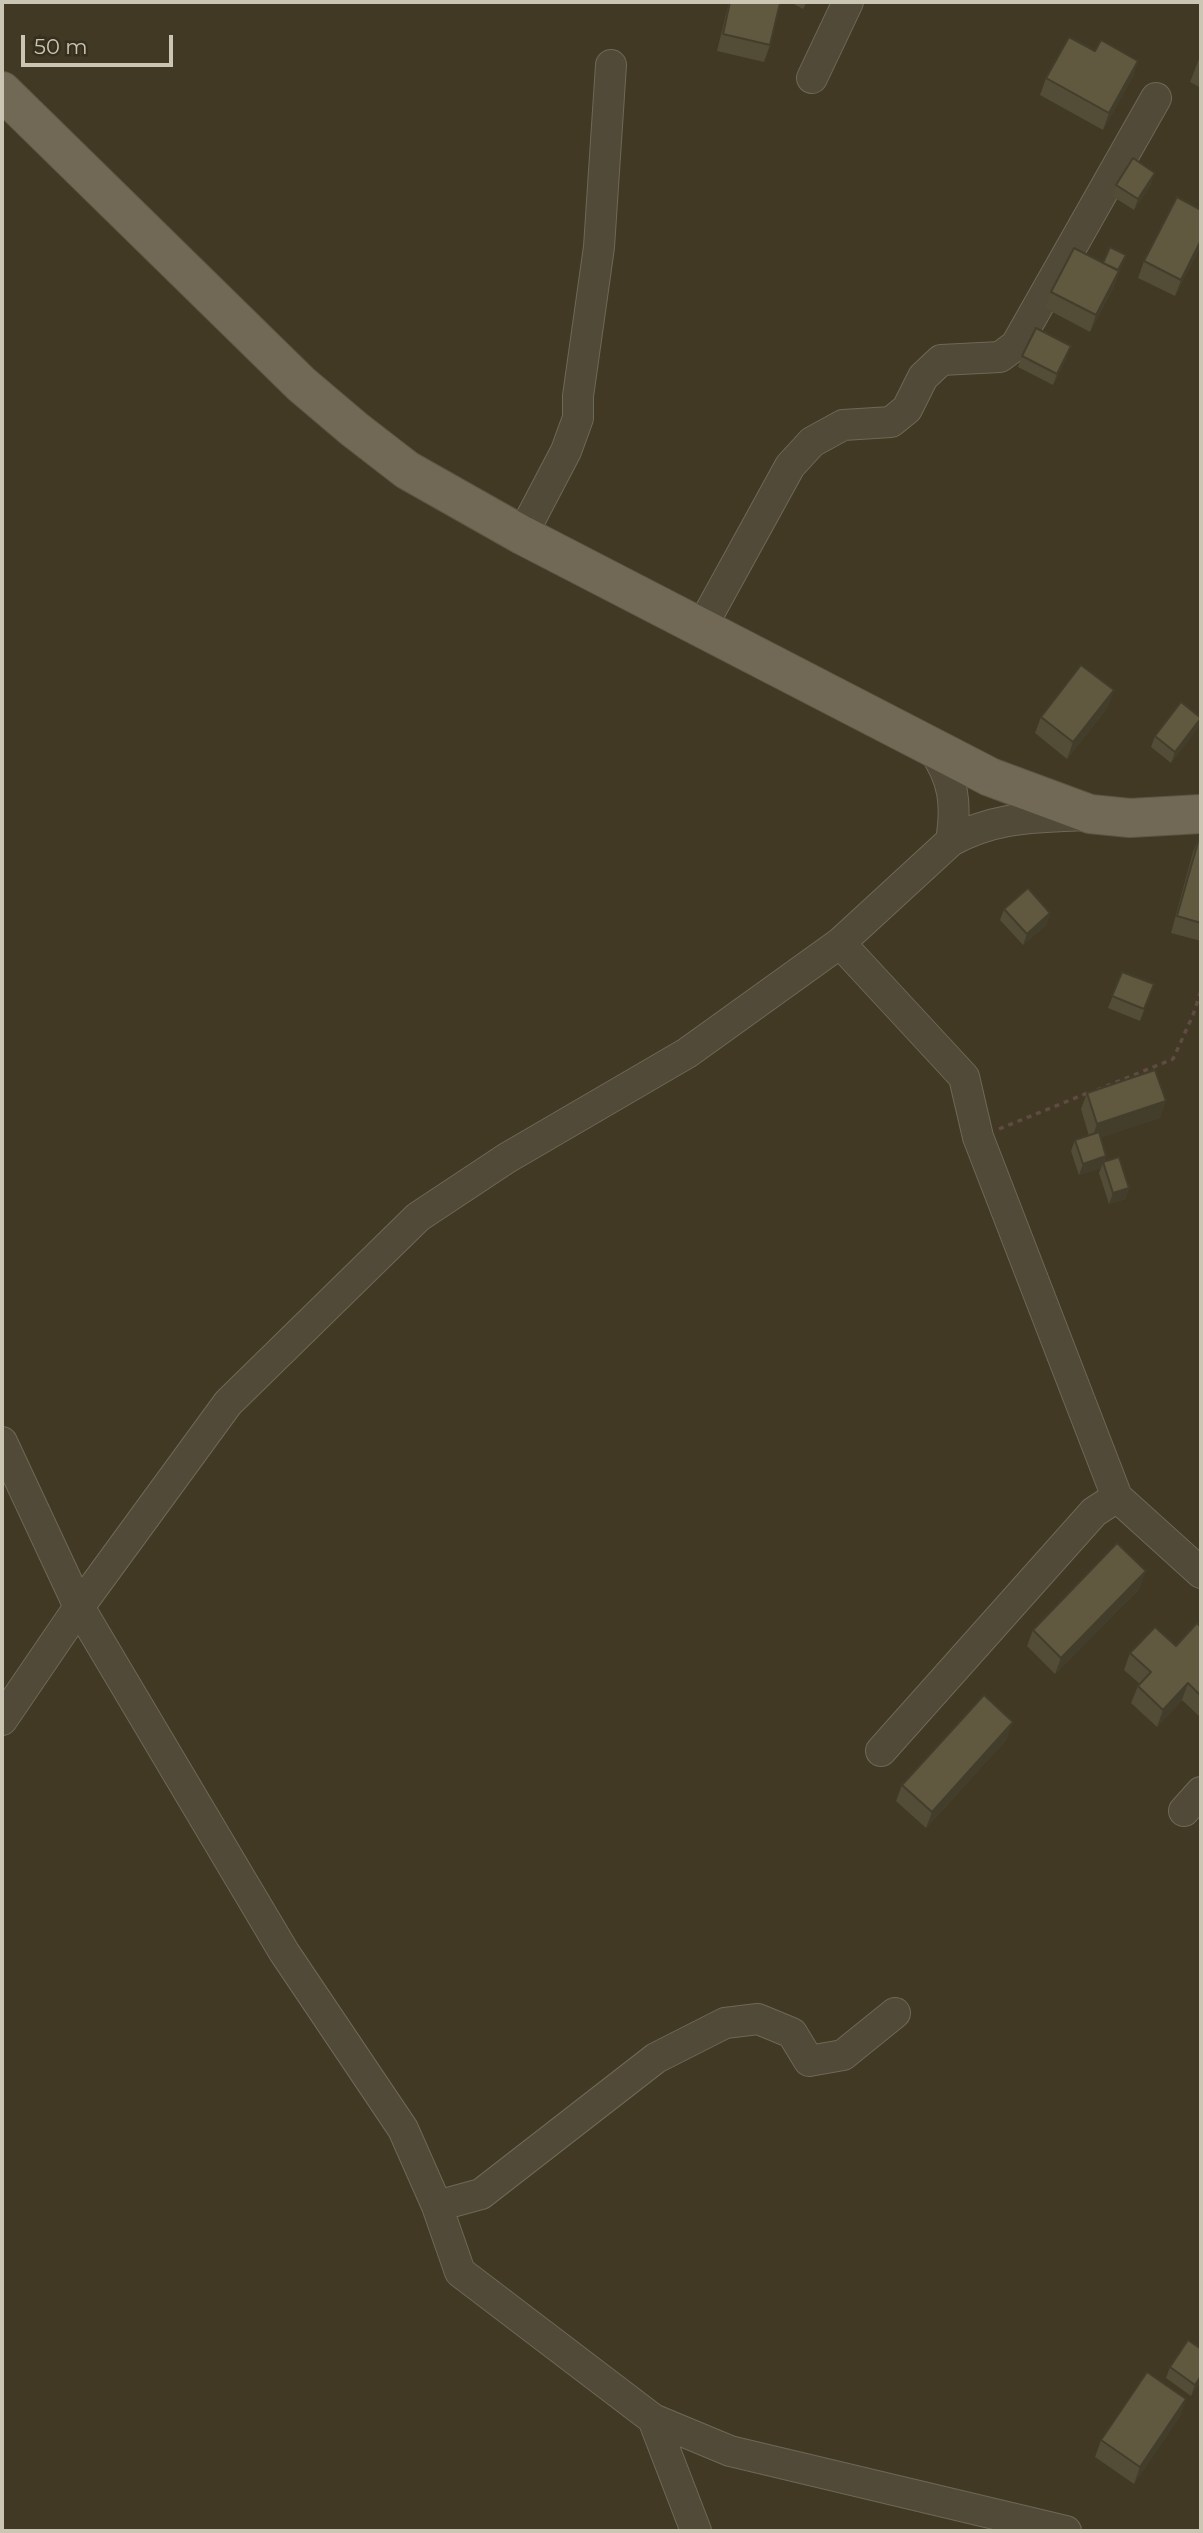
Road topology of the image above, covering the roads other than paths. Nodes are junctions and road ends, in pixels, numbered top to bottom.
1 (848, 2) edge
2 (611, 65) dead end
3 (812, 78) dead end
4 (2, 91) edge
5 (1156, 98) dead end
6 (522, 535) junction
7 (701, 628) junction
8 (932, 748) junction
9 (990, 778) junction
10 (1090, 814) junction
11 (1201, 814) edge
12 (958, 833) junction
13 (840, 943) junction
14 (2, 1442) edge
15 (1117, 1497) junction
16 (1201, 1573) edge
17 (79, 1607) junction
18 (2, 1720) edge
19 (881, 1751) dead end
20 (895, 2013) dead end
21 (437, 2206) junction
22 (653, 2419) junction
23 (696, 2531) edge
24 (1066, 2531) edge

1 - 3 street
2 - 6 street
4 - 6 main road
5 - 7 street
6 - 7 main road
7 - 8 main road
8 - 9 main road
8 - 12 street
9 - 10 main road
9 - 12 street
10 - 11 main road
10 - 12 street
12 - 13 street
13 - 15 street
13 - 17 street
14 - 17 street
15 - 16 street
15 - 19 street
17 - 18 street
17 - 21 street
20 - 21 street
21 - 22 street
22 - 23 street
22 - 24 street

